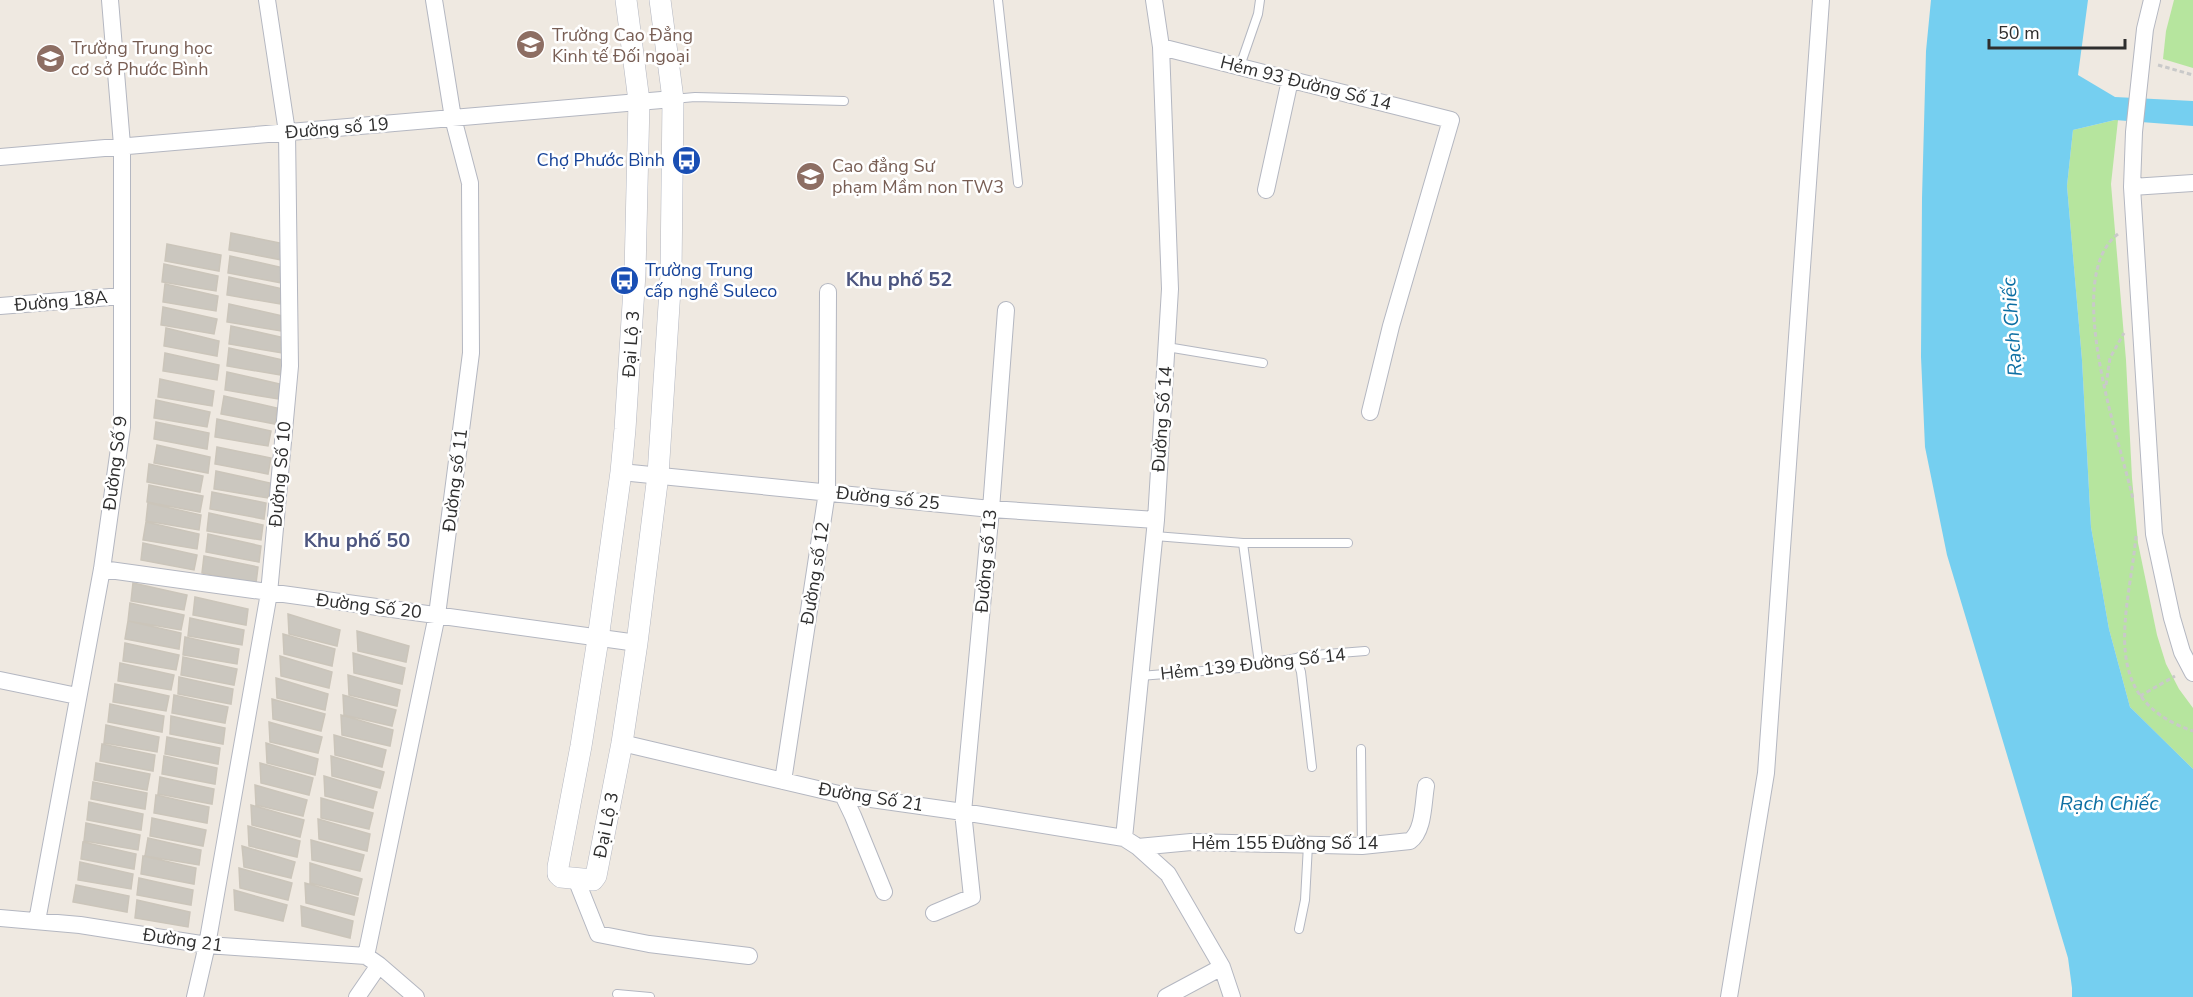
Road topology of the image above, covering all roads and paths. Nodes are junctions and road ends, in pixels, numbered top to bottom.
1 (110, 0) edge
2 (267, 0) edge
3 (434, 0) edge
4 (626, 0) edge
5 (660, 0) edge
6 (998, 0) edge
7 (1154, 0) edge
8 (1260, 0) edge
9 (1821, 0) edge
10 (2152, 0) edge
11 (1161, 46) junction
12 (2158, 65) dead end
13 (1240, 66) junction
14 (2193, 75) edge
15 (1290, 80) junction
16 (673, 99) junction
17 (639, 101) junction
18 (844, 101) dead end
19 (453, 118) junction
20 (287, 132) junction
21 (122, 145) junction
22 (0, 156) edge
23 (1018, 183) dead end
24 (2193, 183) edge
25 (2132, 187) junction
26 (1266, 190) dead end
27 (2118, 234) dead end
28 (828, 292) dead end
29 (122, 296) junction
30 (0, 306) edge
31 (1006, 310) dead end
32 (2126, 331) dead end
33 (1167, 347) junction
34 (1263, 363) dead end
35 (2105, 390) junction
36 (1370, 412) dead end
37 (621, 472) junction
38 (658, 475) junction
39 (827, 492) junction
40 (2134, 505) dead end
41 (991, 510) junction
42 (1155, 528) junction
43 (2136, 529) dead end
44 (1243, 543) junction
45 (1348, 543) dead end
46 (102, 569) junction
47 (269, 593) junction
48 (437, 615) junction
49 (598, 639) junction
50 (637, 643) junction
51 (1365, 651) dead end
52 (1294, 659) junction
53 (1259, 663) junction
54 (2193, 673) edge
55 (1140, 676) junction
56 (2175, 676) dead end
57 (0, 680) edge
58 (77, 696) junction
59 (2140, 696) junction
60 (2193, 731) edge
61 (622, 743) junction
62 (1361, 749) dead end
63 (1312, 767) dead end
64 (783, 780) junction
65 (1426, 786) dead end
66 (843, 795) junction
67 (963, 812) junction
68 (1131, 842) junction
69 (1308, 844) junction
70 (1362, 846) junction
71 (576, 879) junction
72 (884, 892) dead end
73 (934, 913) dead end
74 (0, 918) edge
75 (37, 921) junction
76 (1299, 929) dead end
77 (207, 945) junction
78 (748, 956) dead end
79 (373, 961) junction
80 (1222, 967) junction
81 (616, 994) dead end
82 (195, 997) edge
83 (357, 997) edge
84 (416, 997) edge
85 (650, 997) edge
86 (1166, 997) edge
87 (1232, 997) edge
88 (1729, 997) edge

1 - 21 street, Đường Số 9
2 - 20 street, Đường Số 10
3 - 19 street, Đường số 11
4 - 17 street, Đại Lộ 3
5 - 16 street, Đại Lộ 3
6 - 23 lane
7 - 11 street, Đường Số 14
8 - 13 lane
9 - 88 street
10 - 25 street
11 - 13 street, Hẻm 93 Đường Số 14
11 - 33 street, Đường Số 14
12 - 14 path
13 - 15 street, Hẻm 93 Đường Số 14
15 - 26 street
15 - 36 street, Hẻm 93 Đường Số 14
16 - 17 street, Đường số 19
16 - 18 lane
16 - 38 street, Đại Lộ 3
17 - 19 street, Đường số 19
17 - 37 street, Đại Lộ 3
19 - 20 street, Đường số 19
19 - 48 street, Đường số 11
20 - 21 street, Đường số 19
20 - 47 street, Đường Số 10
21 - 22 street, Đường số 19
21 - 29 street, Đường Số 9
24 - 25 street
25 - 54 street
27 - 35 path
28 - 39 street, Đường số 12
29 - 30 street, Đường 18A
29 - 46 street, Đường Số 9
31 - 41 street, Đường số 13
32 - 35 path
33 - 34 lane
33 - 42 street, Đường Số 14
35 - 40 path
37 - 38 street, Đường số 25
37 - 49 street, Đại Lộ 3
38 - 39 street, Đường số 25
38 - 50 street, Đại Lộ 3
39 - 41 street, Đường số 25
39 - 64 street, Đường số 12
41 - 42 street, Đường số 25
41 - 67 street, Đường số 13
42 - 44 lane
42 - 55 street, Đường Số 14
43 - 59 path
44 - 45 lane
44 - 53 lane
46 - 47 street, Đường Số 20
46 - 58 street, Đường Số 9
47 - 48 street, Đường Số 20
47 - 77 street, Đường Số 10
48 - 49 street, Đường Số 20
48 - 79 street, Đường số 11
49 - 50 street, Đường Số 20
49 - 71 street, Đại Lộ 3
50 - 61 street, Đại Lộ 3
51 - 52 lane, Hẻm 139 Đường Số 14
52 - 53 lane, Hẻm 139 Đường Số 14
52 - 63 lane
53 - 55 lane, Hẻm 139 Đường Số 14
55 - 68 street, Đường Số 14
56 - 59 path
57 - 58 street
58 - 75 street, Đường Số 9
59 - 60 path
61 - 64 street, Đường Số 21
61 - 71 street, Đại Lộ 3
62 - 70 lane
64 - 66 street, Đường Số 21
65 - 70 street, Hẻm 155 Đường Số 14
66 - 67 street, Đường Số 21
66 - 72 street
67 - 68 street, Đường Số 21
67 - 73 street, Đường số 13
68 - 69 street, Hẻm 155 Đường Số 14
68 - 80 street
69 - 70 street, Hẻm 155 Đường Số 14
69 - 76 lane
71 - 78 street
74 - 75 street, Đường 21
75 - 77 street, Đường 21
77 - 79 street, Đường 21
77 - 82 street, Đường Số 10
79 - 83 street
79 - 84 street
80 - 86 street
80 - 87 street
81 - 85 lane

